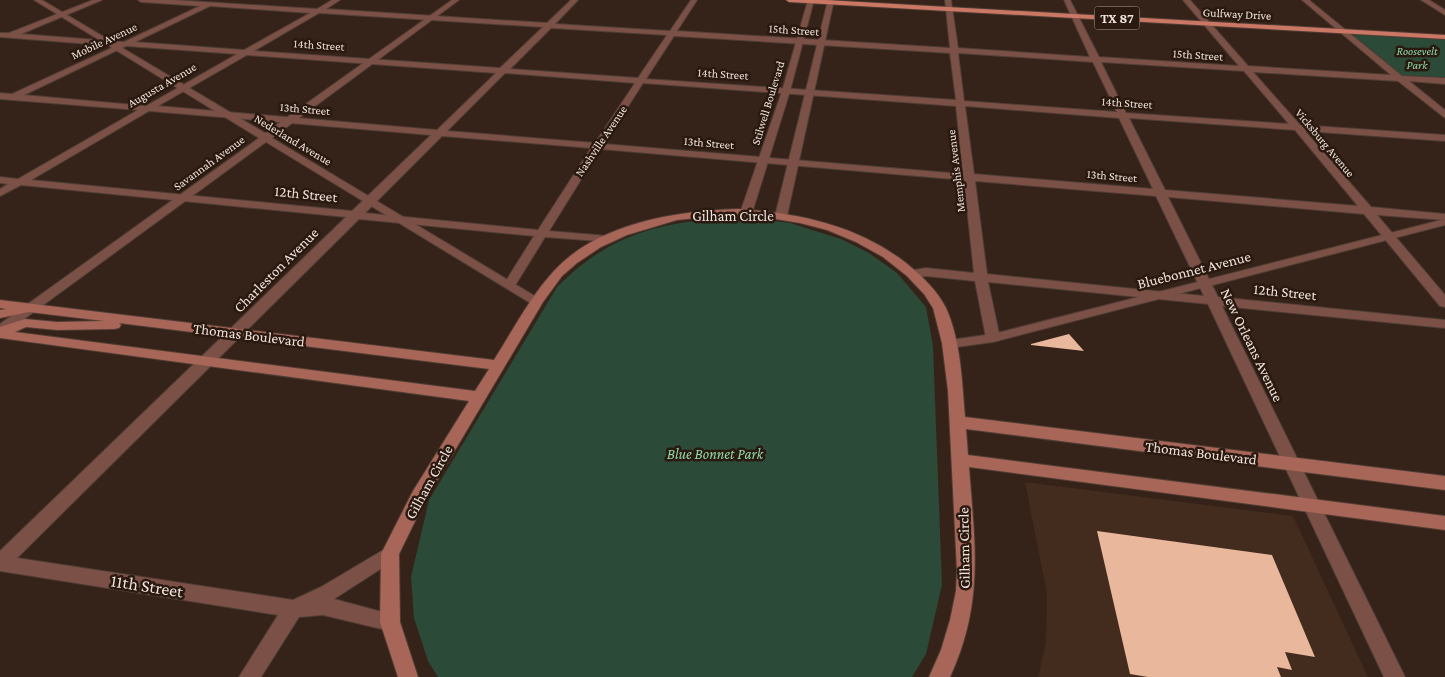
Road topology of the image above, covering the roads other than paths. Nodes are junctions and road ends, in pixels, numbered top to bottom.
1 (37, 0) edge
2 (99, 0) edge
3 (141, 0) edge
4 (218, 0) edge
5 (337, 0) edge
6 (456, 0) edge
7 (575, 0) edge
8 (694, 0) edge
9 (789, 0) edge
10 (1067, 0) edge
11 (1186, 0) edge
12 (1305, 0) edge
13 (1424, 0) edge
14 (811, 1) edge
15 (831, 1) edge
16 (209, 4) junction
17 (949, 4) edge
18 (318, 11) junction
19 (1445, 13) edge
20 (61, 15) junction
21 (1076, 16) junction
22 (431, 18) junction
23 (1206, 23) junction
24 (549, 26) junction
25 (1343, 31) junction
26 (672, 33) junction
27 (0, 35) edge
28 (10, 36) junction
29 (1445, 36) edge
30 (0, 40) edge
31 (799, 41) junction
32 (821, 42) junction
33 (116, 46) junction
34 (953, 51) junction
35 (246, 52) junction
36 (1096, 60) junction
37 (372, 62) junction
38 (1246, 69) junction
39 (504, 71) junction
40 (1401, 79) junction
41 (642, 81) junction
42 (1445, 81) edge
43 (182, 88) junction
44 (786, 91) junction
45 (810, 93) junction
46 (0, 96) edge
47 (12, 98) junction
48 (0, 103) edge
49 (961, 103) junction
50 (147, 108) junction
51 (228, 115) junction
52 (1125, 115) junction
53 (1445, 115) edge
54 (290, 120) junction
55 (1297, 127) junction
56 (439, 133) junction
57 (265, 138) junction
58 (1445, 138) edge
59 (596, 146) junction
60 (764, 160) junction
61 (794, 162) junction
62 (969, 177) junction
63 (0, 180) edge
64 (19, 182) junction
65 (0, 193) edge
66 (1161, 193) junction
67 (182, 198) junction
68 (371, 200) junction
69 (1365, 210) junction
70 (746, 214) junction
71 (354, 216) junction
72 (782, 216) junction
73 (1445, 217) edge
74 (401, 218) junction
75 (1445, 222) edge
76 (540, 234) junction
77 (1388, 237) junction
78 (608, 240) junction
79 (912, 274) junction
80 (981, 278) junction
81 (510, 284) junction
82 (1204, 284) junction
83 (1158, 295) junction
84 (537, 301) junction
85 (1212, 301) junction
86 (1445, 303) edge
87 (0, 304) edge
88 (31, 307) junction
89 (0, 314) edge
90 (152, 323) junction
91 (1445, 324) edge
92 (0, 332) edge
93 (236, 333) junction
94 (993, 338) junction
95 (950, 344) junction
96 (207, 361) junction
97 (498, 365) junction
98 (478, 397) junction
99 (958, 422) junction
100 (962, 460) junction
101 (1293, 465) junction
102 (1445, 483) edge
103 (1313, 506) junction
104 (1445, 523) edge
105 (390, 554) junction
106 (0, 563) edge
107 (293, 609) junction
108 (390, 622) junction
109 (249, 677) edge
110 (408, 677) edge
111 (939, 677) edge
112 (1395, 677) edge

1 - 20 street, Nederland Avenue
2 - 20 street
3 - 16 street, 15th Street
4 - 16 street, Mobile Avenue
5 - 18 street, Augusta Avenue
6 - 22 street, Savannah Avenue
7 - 24 street, Charleston Avenue
8 - 26 street, Nashville Avenue
9 - 14 main road, Gulfway Drive / TX 87
10 - 21 street, New Orleans Avenue
11 - 23 street, Vicksburg Avenue
12 - 25 street
13 - 19 street
14 - 15 main road, Gulfway Drive / TX 87
14 - 31 street, Stilwell Boulevard
15 - 17 main road, Gulfway Drive / TX 87
15 - 32 street
16 - 18 street, 15th Street
16 - 33 street, Mobile Avenue
17 - 21 main road, Gulfway Drive / TX 87
17 - 34 street, Memphis Avenue
18 - 22 street, 15th Street
18 - 35 street, Augusta Avenue
20 - 28 street
20 - 33 street, Nederland Avenue
21 - 23 main road, Gulfway Drive / TX 87
21 - 36 street, New Orleans Avenue
22 - 24 street, 15th Street
22 - 37 street, Savannah Avenue
23 - 25 main road, Gulfway Drive / TX 87
23 - 38 street, Vicksburg Avenue
24 - 26 street, 15th Street
24 - 39 street, Charleston Avenue
25 - 29 main road, Gulfway Drive / TX 87
25 - 40 street
26 - 31 street, 15th Street
26 - 41 street, Nashville Avenue
27 - 28 street, 14th Street
28 - 30 street
28 - 33 street, 14th Street
31 - 32 street, 15th Street
31 - 44 street, Stilwell Boulevard
32 - 34 street, 15th Street
32 - 45 street
33 - 35 street, 14th Street
33 - 43 street, Nederland Avenue
33 - 47 street, Mobile Avenue
34 - 36 street, 15th Street
34 - 49 street, Memphis Avenue
35 - 37 street, 14th Street
35 - 43 street, Augusta Avenue
36 - 38 street, 15th Street
36 - 52 street, New Orleans Avenue
37 - 39 street, 14th Street
37 - 54 street, Savannah Avenue
38 - 40 street, 15th Street
38 - 55 street, Vicksburg Avenue
39 - 41 street, 14th Street
39 - 56 street, Charleston Avenue
40 - 42 street, 15th Street
40 - 53 street
41 - 44 street, 14th Street
41 - 59 street, Nashville Avenue
43 - 50 street, Augusta Avenue
43 - 51 street, Nederland Avenue
44 - 45 street, 14th Street
44 - 60 street, Stilwell Boulevard
45 - 49 street, 14th Street
45 - 61 street
46 - 47 street, 13th Street
47 - 48 street, Mobile Avenue
47 - 50 street, 13th Street
49 - 52 street, 14th Street
49 - 62 street, Memphis Avenue
50 - 51 street, 13th Street
50 - 64 street, Augusta Avenue
51 - 54 street, 13th Street
51 - 57 street, Nederland Avenue
52 - 55 street, 14th Street
52 - 66 street, New Orleans Avenue
54 - 56 street, 13th Street
54 - 57 street, Savannah Avenue
55 - 58 street, 14th Street
55 - 69 street, Vicksburg Avenue
56 - 59 street, 13th Street
56 - 68 street, Charleston Avenue
57 - 67 street, Savannah Avenue
57 - 68 street, Nederland Avenue
59 - 60 street, 13th Street
59 - 76 street, Nashville Avenue
60 - 61 street, 13th Street
60 - 70 street, Stilwell Boulevard
61 - 62 street, 13th Street
61 - 72 street
62 - 66 street, 13th Street
62 - 80 street, Memphis Avenue
63 - 64 street, 12th Street
64 - 65 street, Augusta Avenue
64 - 67 street, 12th Street
66 - 69 street, 13th Street
66 - 82 street, New Orleans Avenue
67 - 71 street, 12th Street
67 - 88 street, Savannah Avenue
68 - 71 street, Charleston Avenue
68 - 74 street, Nederland Avenue
69 - 73 street, 13th Street
69 - 77 street, Vicksburg Avenue
70 - 72 main road, Gilham Circle
70 - 78 main road, Gilham Circle
71 - 74 street, 12th Street
71 - 93 street, Charleston Avenue
72 - 79 main road, Gilham Circle
74 - 76 street, 12th Street
74 - 81 street, Nederland Avenue
75 - 77 street, Bluebonnet Avenue
76 - 78 street, 12th Street
76 - 81 street, Nashville Avenue
77 - 82 street, Bluebonnet Avenue
77 - 86 street, Vicksburg Avenue
78 - 84 main road, Gilham Circle
79 - 80 street, 12th Street
79 - 95 main road, Gilham Circle
80 - 83 street, 12th Street
80 - 94 street, Memphis Avenue
81 - 84 street, Nederland Avenue
82 - 83 street, Bluebonnet Avenue
82 - 85 street, New Orleans Avenue
83 - 85 street, 12th Street
83 - 94 street, Bluebonnet Avenue
84 - 97 main road, Gilham Circle
85 - 91 street, 12th Street
85 - 101 street, New Orleans Avenue
87 - 88 main road, Thomas Boulevard
88 - 89 main road
88 - 90 main road, Thomas Boulevard
88 - 92 street, Savannah Avenue
90 - 92 main road
90 - 93 main road, Thomas Boulevard
92 - 96 main road, Thomas Boulevard
93 - 96 street, Charleston Avenue
93 - 97 main road, Thomas Boulevard
94 - 95 street, Bluebonnet Avenue
95 - 99 main road, Gilham Circle
96 - 98 main road, Thomas Boulevard
96 - 106 street, Charleston Avenue
97 - 98 main road, Gilham Circle
98 - 105 main road, Gilham Circle
99 - 100 main road, Gilham Circle
99 - 101 main road, Thomas Boulevard
100 - 103 main road
100 - 111 main road, Gilham Circle
101 - 102 main road, Thomas Boulevard
101 - 103 street, New Orleans Avenue
103 - 104 main road
103 - 112 street, New Orleans Avenue
105 - 107 street
105 - 108 main road, Gilham Circle
106 - 107 street, 11th Street
107 - 108 street, 11th Street
107 - 109 street
108 - 110 main road, Gilham Circle

